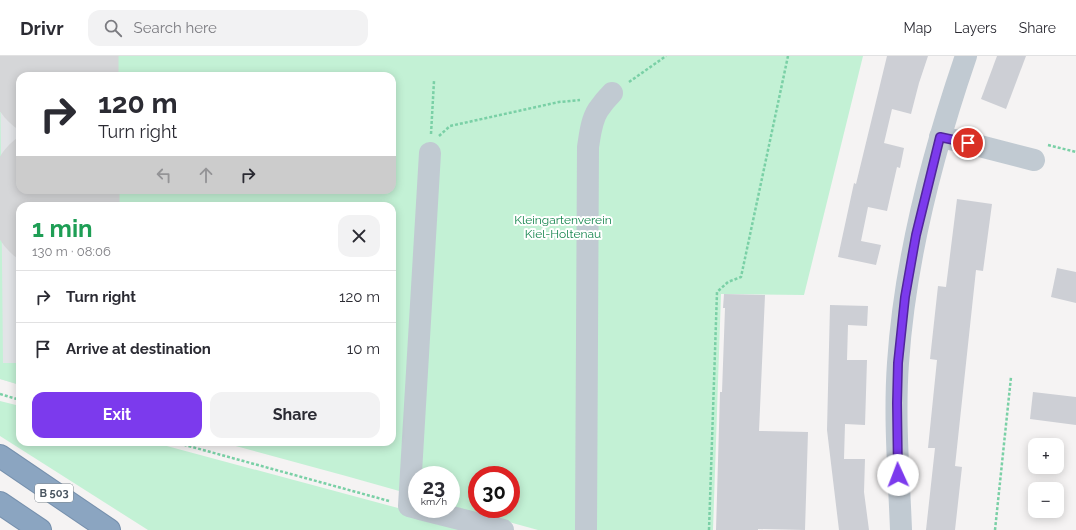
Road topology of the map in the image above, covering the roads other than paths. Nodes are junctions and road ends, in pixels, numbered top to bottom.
1 (966, 56) edge
2 (612, 93) road end
3 (940, 137) junction
4 (430, 153) road end
5 (1034, 160) dead end
6 (0, 456) edge
7 (417, 466) edge
8 (0, 502) edge
9 (455, 518) edge
10 (40, 530) edge
11 (109, 530) edge
12 (503, 530) edge
13 (586, 530) edge
14 (901, 530) edge

1 - 3 street
2 - 13 street
3 - 5 street
3 - 14 street
4 - 7 street
6 - 11 highway, B 503
8 - 10 highway
9 - 12 street

